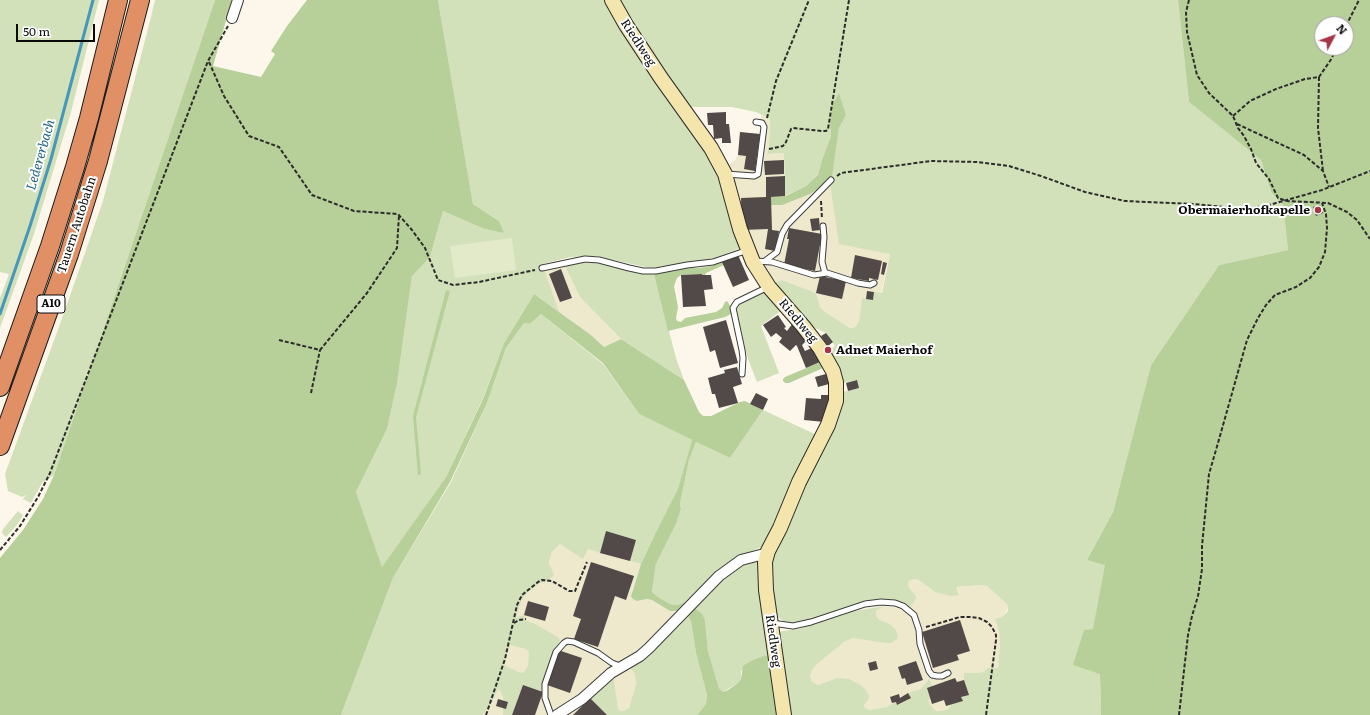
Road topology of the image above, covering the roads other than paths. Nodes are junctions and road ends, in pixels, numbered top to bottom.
1 (118, 0) edge
2 (140, 0) edge
3 (238, 0) edge
4 (612, 0) edge
5 (232, 18) road end
6 (756, 122) dead end
7 (725, 174) junction
8 (831, 180) road end
9 (823, 226) road end
10 (755, 257) junction
11 (542, 268) road end
12 (825, 273) junction
13 (874, 283) dead end
14 (768, 287) junction
15 (742, 374) dead end
16 (0, 387) edge
17 (0, 446) edge
18 (768, 553) junction
19 (771, 623) junction
20 (621, 666) junction
21 (948, 673) dead end
22 (550, 715) edge
23 (557, 715) edge
24 (784, 715) edge

1 - 16 highway, Tauern Autobahn / A10
2 - 17 highway, Tauern Autobahn / A10
3 - 5 street
4 - 7 street, Riedlweg
6 - 7 lane
7 - 10 street, Riedlweg
8 - 10 lane
9 - 12 lane
10 - 11 lane
10 - 12 lane
10 - 14 street, Riedlweg
12 - 13 lane
14 - 15 lane
14 - 18 street, Riedlweg
18 - 19 street, Riedlweg
18 - 20 street
19 - 21 lane
19 - 24 street, Riedlweg
20 - 22 lane
20 - 23 street

